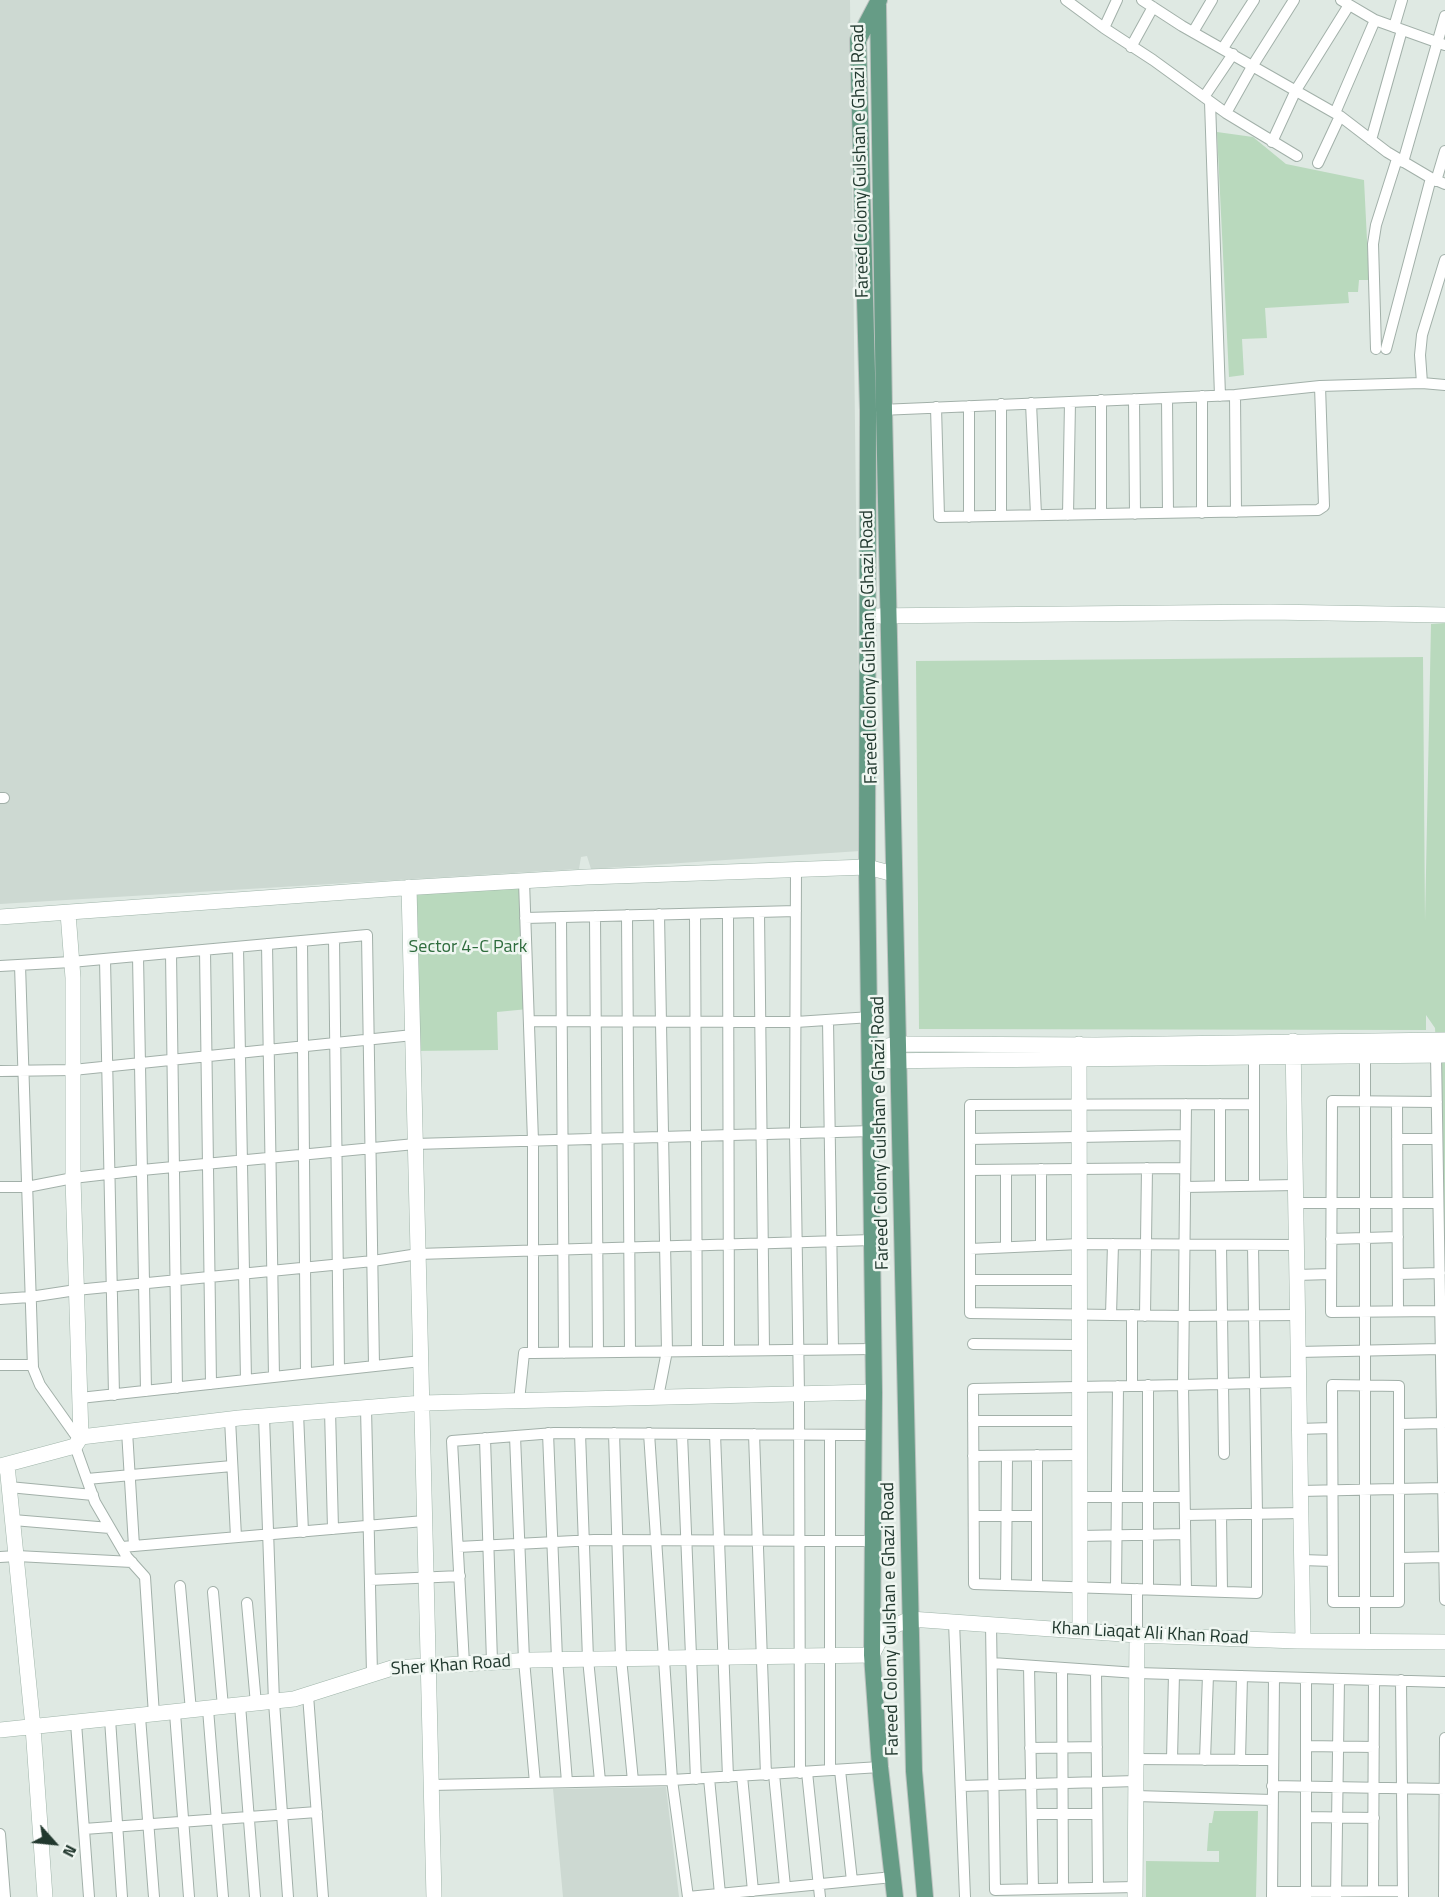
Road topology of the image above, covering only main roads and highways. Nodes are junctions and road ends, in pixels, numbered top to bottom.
1 (878, 1) edge
2 (876, 410) junction
3 (896, 1897) edge
4 (925, 1897) edge

1 - 2 main road, Fareed Colony Gulshan e Ghazi Road
2 - 3 main road, Fareed Colony Gulshan e Ghazi Road
2 - 4 main road, Fareed Colony Gulshan e Ghazi Road

